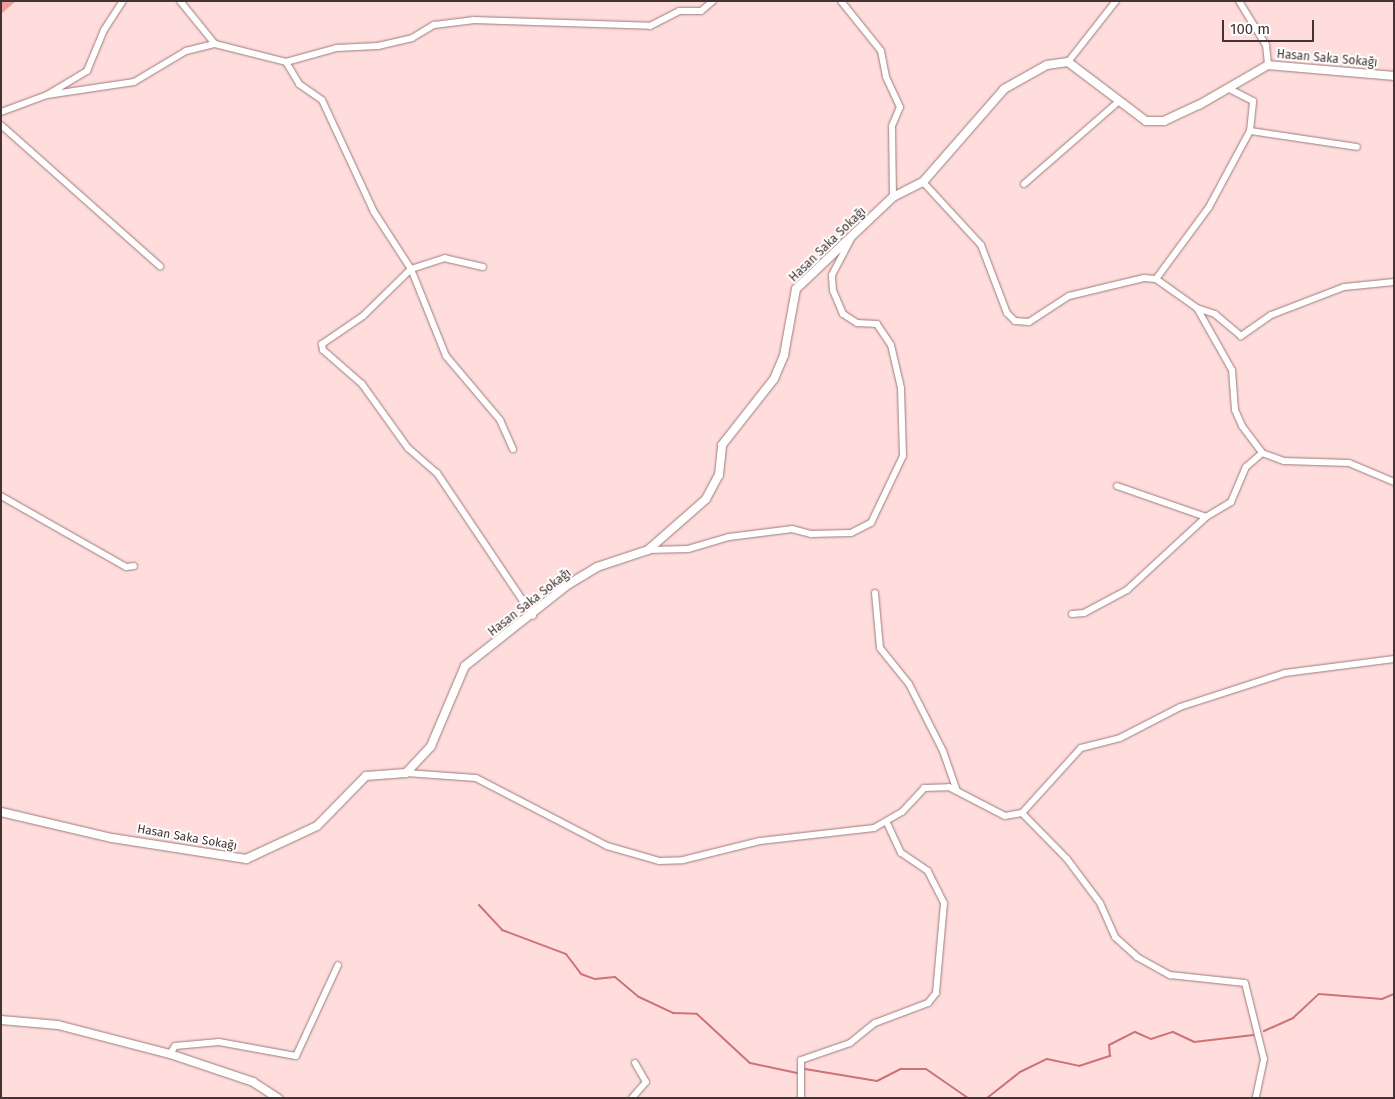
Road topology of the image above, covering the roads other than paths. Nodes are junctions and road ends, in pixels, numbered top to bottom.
1 (123, 1) edge
2 (180, 1) edge
3 (713, 1) edge
4 (841, 1) edge
5 (1116, 1) edge
6 (1239, 1) edge
7 (215, 44) junction
8 (286, 62) junction
9 (1068, 62) junction
10 (1268, 65) junction
11 (1394, 76) edge
12 (1228, 88) junction
13 (47, 95) junction
14 (1120, 101) junction
15 (1, 112) edge
16 (1, 125) edge
17 (1250, 131) junction
18 (1357, 147) dead end
19 (922, 182) junction
20 (1024, 184) dead end
21 (893, 197) junction
22 (852, 237) junction
23 (160, 266) dead end
24 (482, 267) dead end
25 (411, 269) junction
26 (1156, 279) junction
27 (1394, 282) edge
28 (1197, 308) junction
29 (513, 449) dead end
30 (1262, 453) junction
31 (1394, 482) edge
32 (1117, 486) dead end
33 (1, 496) edge
34 (1206, 517) junction
35 (648, 550) junction
36 (134, 566) dead end
37 (876, 593) dead end
38 (1072, 614) dead end
39 (533, 616) junction
40 (1394, 659) edge
41 (406, 773) junction
42 (957, 791) junction
43 (1, 812) edge
44 (1022, 813) junction
45 (887, 823) junction
46 (338, 965) dead end
47 (1, 1020) edge
48 (170, 1054) junction
49 (635, 1063) dead end
50 (278, 1098) edge
51 (632, 1098) edge
52 (801, 1098) edge
53 (1256, 1098) edge

1 - 13 street
2 - 7 street
3 - 8 street
4 - 21 street
5 - 9 street
6 - 10 street
7 - 8 street
7 - 13 street
8 - 25 street
9 - 14 street, Hasan Saka Sokağı
9 - 19 street, Hasan Saka Sokağı
10 - 11 street, Hasan Saka Sokağı
10 - 12 street, Hasan Saka Sokağı
12 - 14 street, Hasan Saka Sokağı
12 - 17 street
13 - 15 street
14 - 20 street
16 - 23 street
17 - 18 street
17 - 26 street
19 - 21 street, Hasan Saka Sokağı
19 - 26 street
21 - 22 street, Hasan Saka Sokağı
22 - 35 street, Hasan Saka Sokağı
22 - 35 street
24 - 25 street
25 - 29 street
25 - 39 street
26 - 28 street
27 - 28 street
28 - 30 street
30 - 31 street
30 - 34 street
32 - 34 street
33 - 36 street
34 - 38 street
35 - 39 street, Hasan Saka Sokağı
37 - 42 street
39 - 41 street, Hasan Saka Sokağı
40 - 44 street
41 - 43 street, Hasan Saka Sokağı
41 - 45 street
42 - 44 street
42 - 45 street
44 - 53 street
45 - 52 street
46 - 48 street
47 - 48 street
48 - 50 street
49 - 51 street

